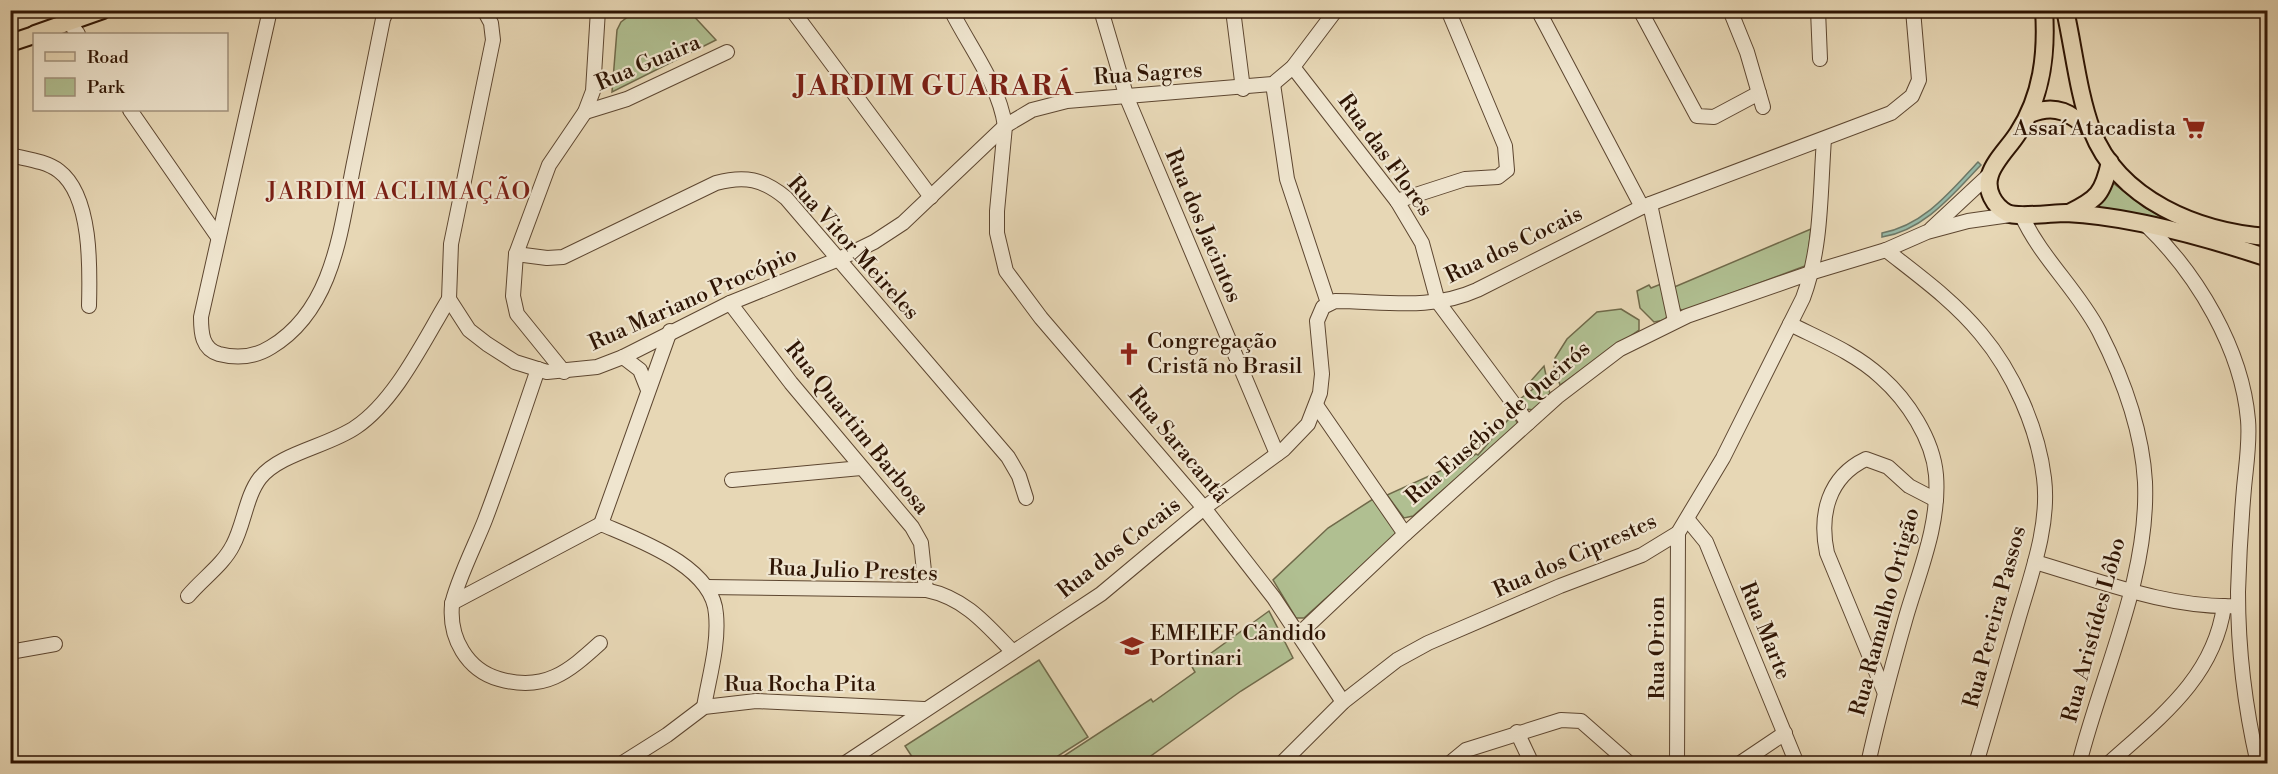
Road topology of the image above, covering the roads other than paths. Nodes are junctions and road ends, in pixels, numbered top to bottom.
1 (103, 10) edge
2 (270, 10) edge
3 (387, 10) edge
4 (484, 10) edge
5 (792, 10) edge
6 (951, 10) edge
7 (1101, 10) edge
8 (1233, 10) edge
9 (1336, 10) edge
10 (1448, 10) edge
11 (1538, 10) edge
12 (1640, 10) edge
13 (1730, 10) edge
14 (1818, 10) edge
15 (1913, 10) edge
16 (2044, 10) edge
17 (2065, 10) edge
18 (599, 11) edge
19 (74, 28) edge
20 (46, 33) edge
21 (33, 36) edge
22 (10, 43) edge
23 (727, 52) dead end
24 (1820, 59) dead end
25 (1293, 67) junction
26 (1273, 84) junction
27 (1243, 88) junction
28 (1759, 93) junction
29 (1126, 98) junction
30 (1763, 107) dead end
31 (131, 111) edge
32 (585, 112) junction
33 (2030, 114) junction
34 (1005, 126) junction
35 (2093, 132) junction
36 (1824, 139) junction
37 (10, 155) edge
38 (2110, 162) junction
39 (1990, 174) junction
40 (931, 197) junction
41 (1397, 201) junction
42 (1646, 206) junction
43 (2069, 213) junction
44 (2015, 215) junction
45 (2147, 226) junction
46 (1927, 232) junction
47 (218, 237) junction
48 (2268, 237) edge
49 (1886, 250) junction
50 (516, 254) junction
51 (2268, 258) edge
52 (839, 259) junction
53 (1813, 272) junction
54 (448, 299) junction
55 (1438, 302) junction
56 (730, 303) junction
57 (1328, 303) junction
58 (89, 306) dead end
59 (1675, 321) junction
60 (1790, 324) junction
61 (670, 331) junction
62 (623, 357) junction
63 (538, 369) junction
64 (564, 372) junction
65 (648, 390) junction
66 (1317, 405) junction
67 (1528, 423) junction
68 (1277, 454) junction
69 (861, 468) junction
70 (732, 480) dead end
71 (1026, 498) dead end
72 (1936, 500) junction
73 (1204, 508) junction
74 (1688, 520) junction
75 (601, 524) junction
76 (1678, 533) junction
77 (1405, 534) junction
78 (2035, 562) junction
79 (706, 586) junction
80 (926, 590) junction
81 (2130, 590) junction
82 (188, 596) dead end
83 (452, 603) junction
84 (2224, 606) junction
85 (2238, 606) junction
86 (1298, 635) junction
87 (600, 643) dead end
88 (55, 644) dead end
89 (1012, 651) junction
90 (10, 652) edge
91 (1884, 691) junction
92 (1343, 702) junction
93 (704, 707) junction
94 (924, 709) junction
95 (1517, 732) junction
96 (1785, 733) junction
97 (621, 764) edge
98 (844, 764) edge
99 (1281, 764) edge
100 (1449, 764) edge
101 (1532, 764) edge
102 (1630, 764) edge
103 (1677, 764) edge
104 (1739, 764) edge
105 (1797, 764) edge
106 (1868, 764) edge
107 (1976, 764) edge
108 (2079, 764) edge
109 (2108, 764) edge
110 (2258, 764) edge

1 - 19 main road
2 - 47 street
3 - 47 street
4 - 54 street
5 - 40 street
6 - 34 street, Rua Saracantã
7 - 29 street, Rua dos Jacintos
8 - 27 street
9 - 25 street
10 - 41 street
11 - 42 street
12 - 28 street
13 - 28 street
14 - 24 street
15 - 36 street, Rua dos Cocais
16 - 33 main road
17 - 35 main road
18 - 32 street
19 - 20 main road
21 - 22 main road
23 - 32 street, Rua Guaira
25 - 26 street
25 - 41 street, Rua das Flores
26 - 27 street, Rua Sagres
26 - 57 street
27 - 29 street, Rua Sagres
28 - 30 street
29 - 34 street, Rua Sagres
29 - 68 street, Rua dos Jacintos
31 - 47 street
32 - 50 street
33 - 35 main road
33 - 39 main road
34 - 40 street, Rua Sagres
34 - 73 street, Rua Saracantã
35 - 38 main road
36 - 42 street, Rua dos Cocais
36 - 53 street, Rua dos Ciprestes
37 - 58 street
38 - 43 main road
38 - 48 main road
39 - 44 main road
39 - 46 street, Rua Eusébio de Queirós
40 - 52 street, Rua Sagres
41 - 55 street, Rua das Flores
42 - 55 street, Rua dos Cocais
42 - 59 street
43 - 44 main road, Rua Eusébio de Queirós
43 - 45 main road, Rua Eusébio de Queirós
44 - 46 street, Rua Eusébio de Queirós
44 - 81 street, Rua Aristídes Lôbo
45 - 51 main road, Rua Eusébio de Queirós
45 - 85 street
46 - 49 street, Rua Eusébio de Queirós
49 - 53 street, Rua Eusébio de Queirós
49 - 78 street, Rua Pereira Passos
50 - 52 street, Rua Vitor Meireles
50 - 64 street
52 - 56 street, Rua Mariano Procópio
52 - 71 street, Rua Vitor Meireles
53 - 59 street, Rua Eusébio de Queirós
53 - 60 street, Rua dos Ciprestes
54 - 63 street, Rua Mariano Procópio
54 - 82 street
55 - 57 street, Rua dos Cocais
55 - 67 street, Rua das Flores
56 - 61 street, Rua Mariano Procópio
56 - 69 street, Rua Quartim Barbosa
57 - 66 street, Rua dos Cocais
59 - 67 street, Rua Eusébio de Queirós
60 - 72 street, Rua Ramalho Ortigão
60 - 74 street, Rua dos Ciprestes
61 - 62 street, Rua Mariano Procópio
61 - 65 street
62 - 64 street, Rua Mariano Procópio
62 - 65 street
63 - 64 street, Rua Mariano Procópio
63 - 83 street
65 - 75 street
66 - 68 street, Rua dos Cocais
66 - 77 street
67 - 77 street, Rua Eusébio de Queirós
68 - 73 street, Rua dos Cocais
69 - 70 street
69 - 80 street, Rua Quartim Barbosa
72 - 91 street, Rua Ramalho Ortigão
72 - 91 street
73 - 86 street, Rua Saracantã
73 - 89 street, Rua dos Cocais
74 - 76 street, Rua dos Ciprestes
74 - 96 street, Rua Marte
75 - 79 street
75 - 83 street
76 - 92 street, Rua dos Ciprestes
76 - 103 street, Rua Orion
77 - 86 street, Rua Eusébio de Queirós
78 - 81 street
78 - 107 street, Rua Pereira Passos
79 - 80 street, Rua Julio Prestes
79 - 93 street
80 - 89 street, Rua Julio Prestes
81 - 84 street
81 - 108 street, Rua Aristídes Lôbo
83 - 87 street
84 - 85 street
84 - 109 street
85 - 110 street
86 - 92 street, Rua Saracantã
88 - 90 street
89 - 94 street, Rua dos Cocais
91 - 106 street, Rua Ramalho Ortigão
92 - 99 street, Rua dos Ciprestes
93 - 94 street, Rua Rocha Pita
93 - 97 street, Rua Rocha Pita
94 - 98 street, Rua dos Cocais
95 - 100 street
95 - 101 street
95 - 102 street
96 - 104 street
96 - 105 street, Rua Marte

